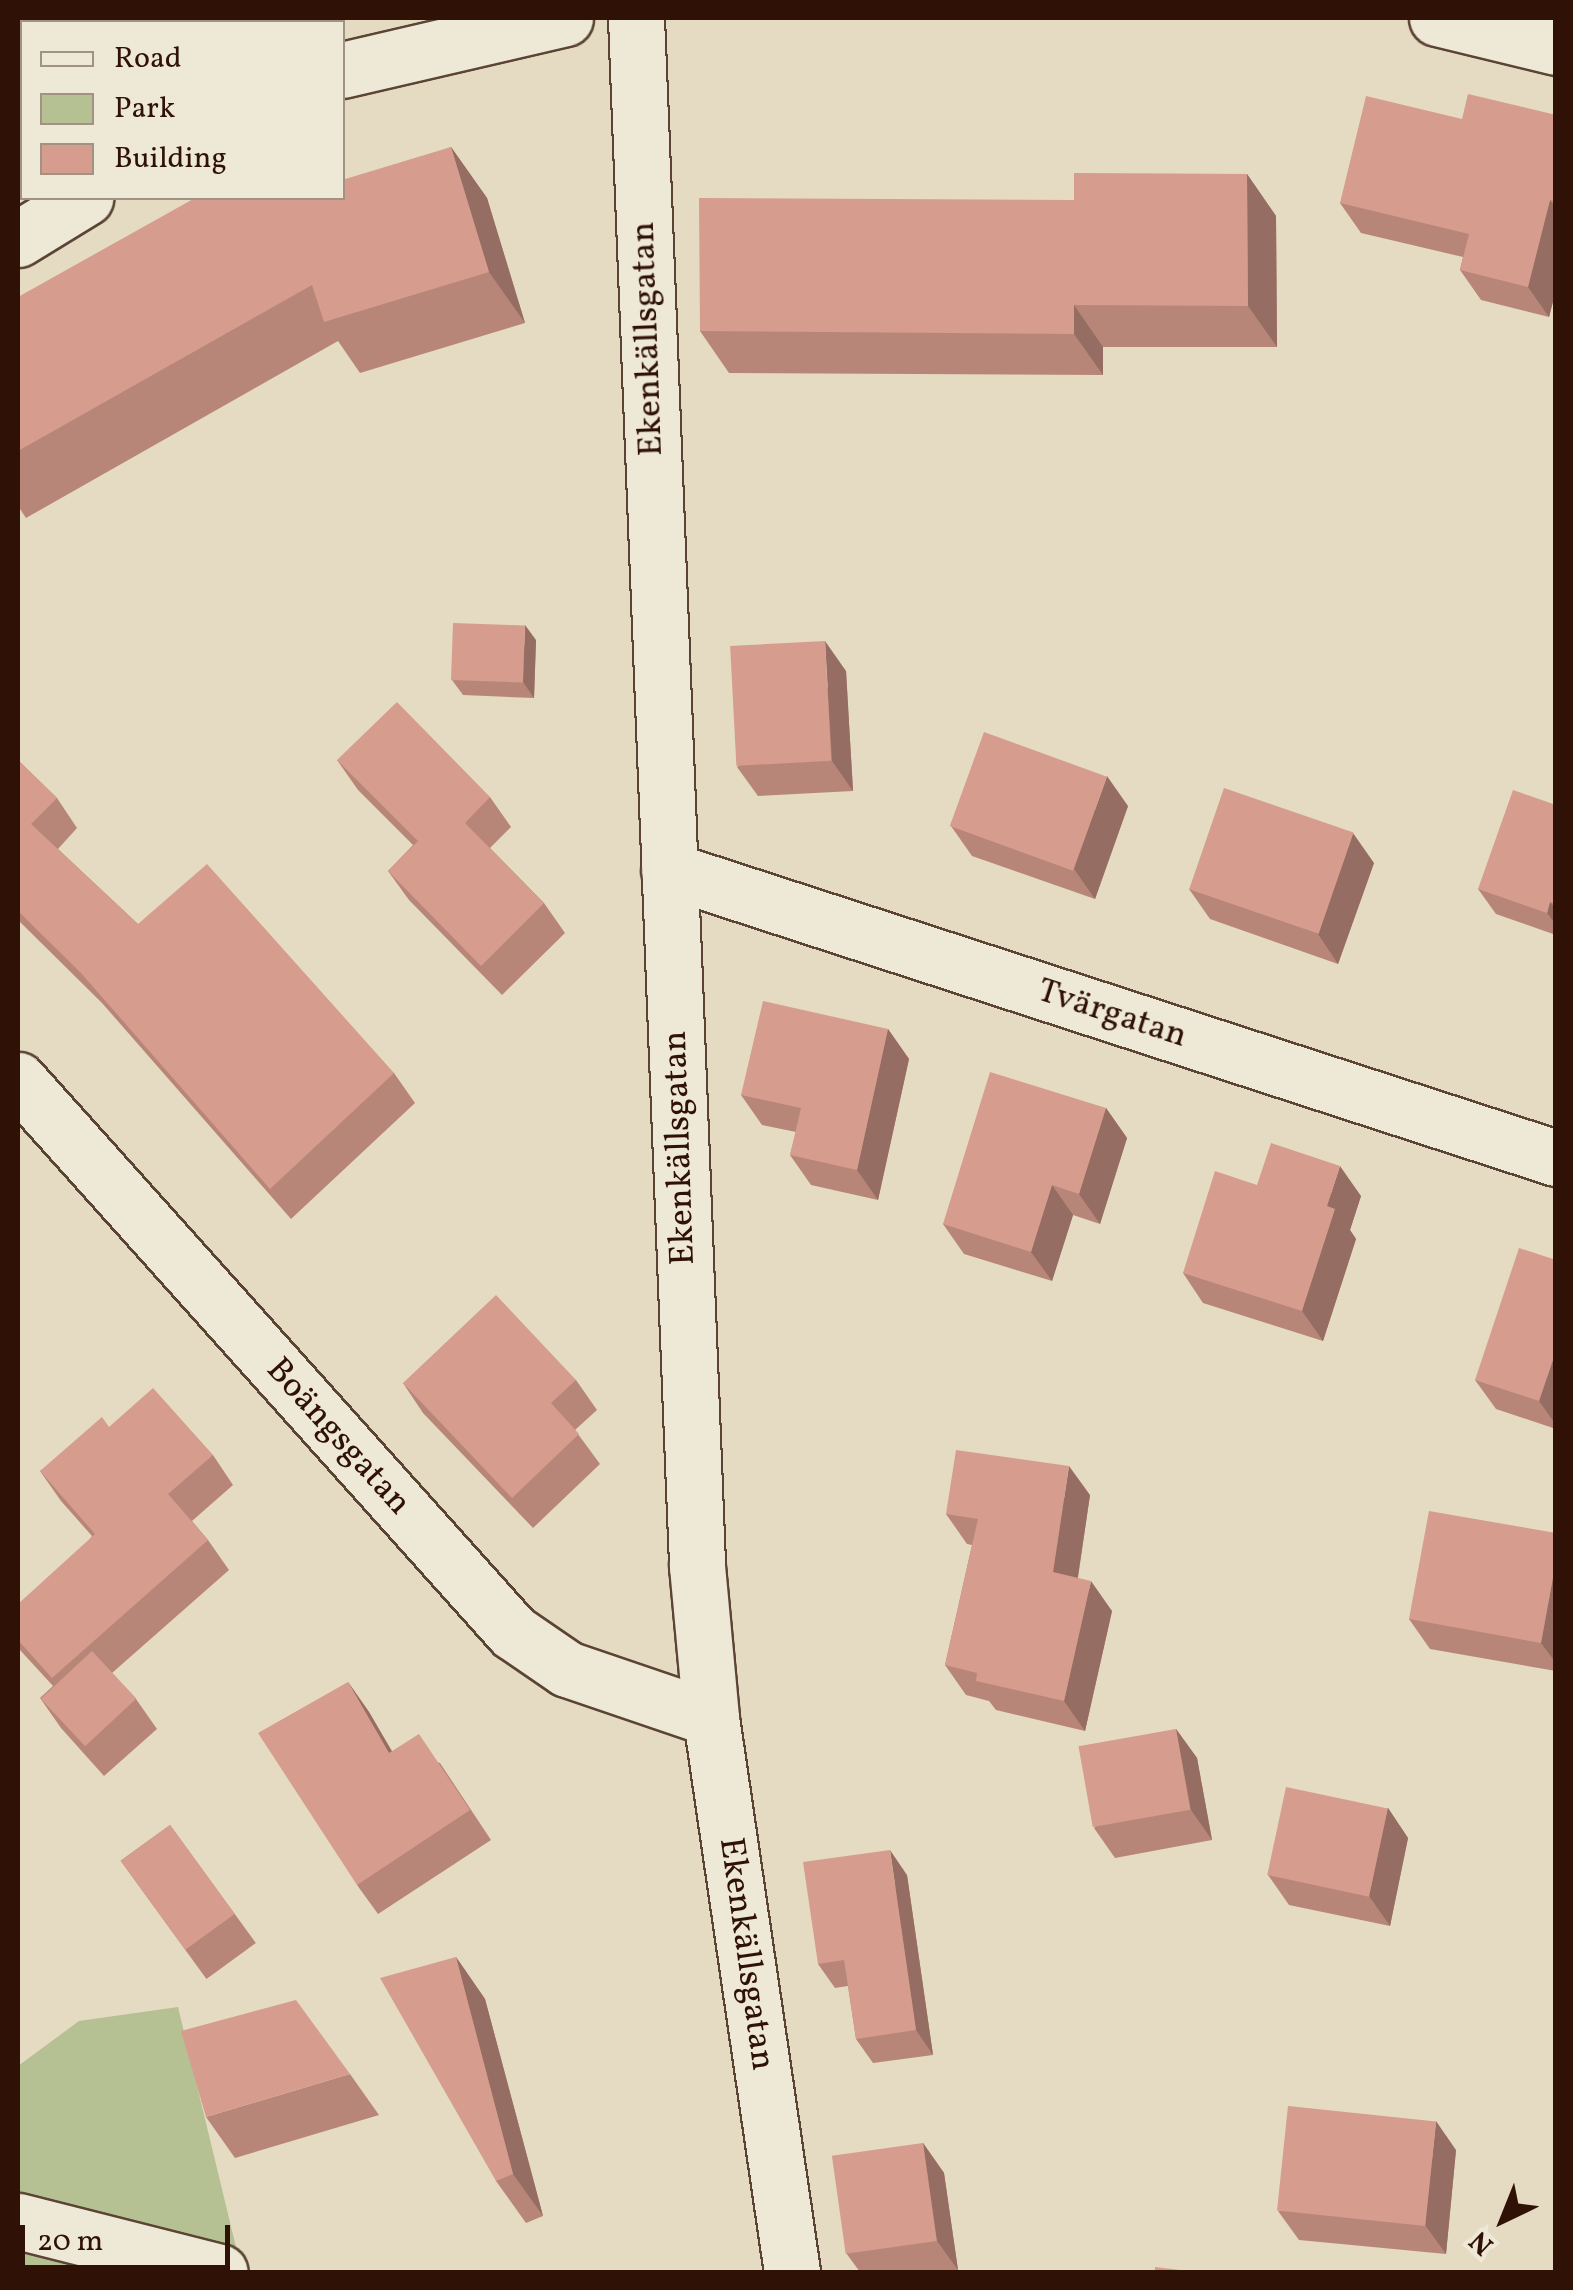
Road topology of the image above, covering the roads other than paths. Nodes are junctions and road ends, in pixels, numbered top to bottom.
1 (565, 18) edge
2 (636, 18) edge
3 (1437, 18) edge
4 (1556, 47) edge
5 (345, 69) edge
6 (82, 200) edge
7 (18, 240) edge
8 (668, 870) junction
9 (18, 1080) edge
10 (1556, 1158) edge
11 (712, 1718) junction
12 (18, 2220) edge
13 (220, 2272) edge
14 (792, 2272) edge

1 - 5 street
2 - 8 street, Ekenkällsgatan
3 - 4 street
6 - 7 street
8 - 10 street, Tvärgatan
8 - 11 street, Ekenkällsgatan
9 - 11 street, Boängsgatan
11 - 14 street, Ekenkällsgatan
12 - 13 street

